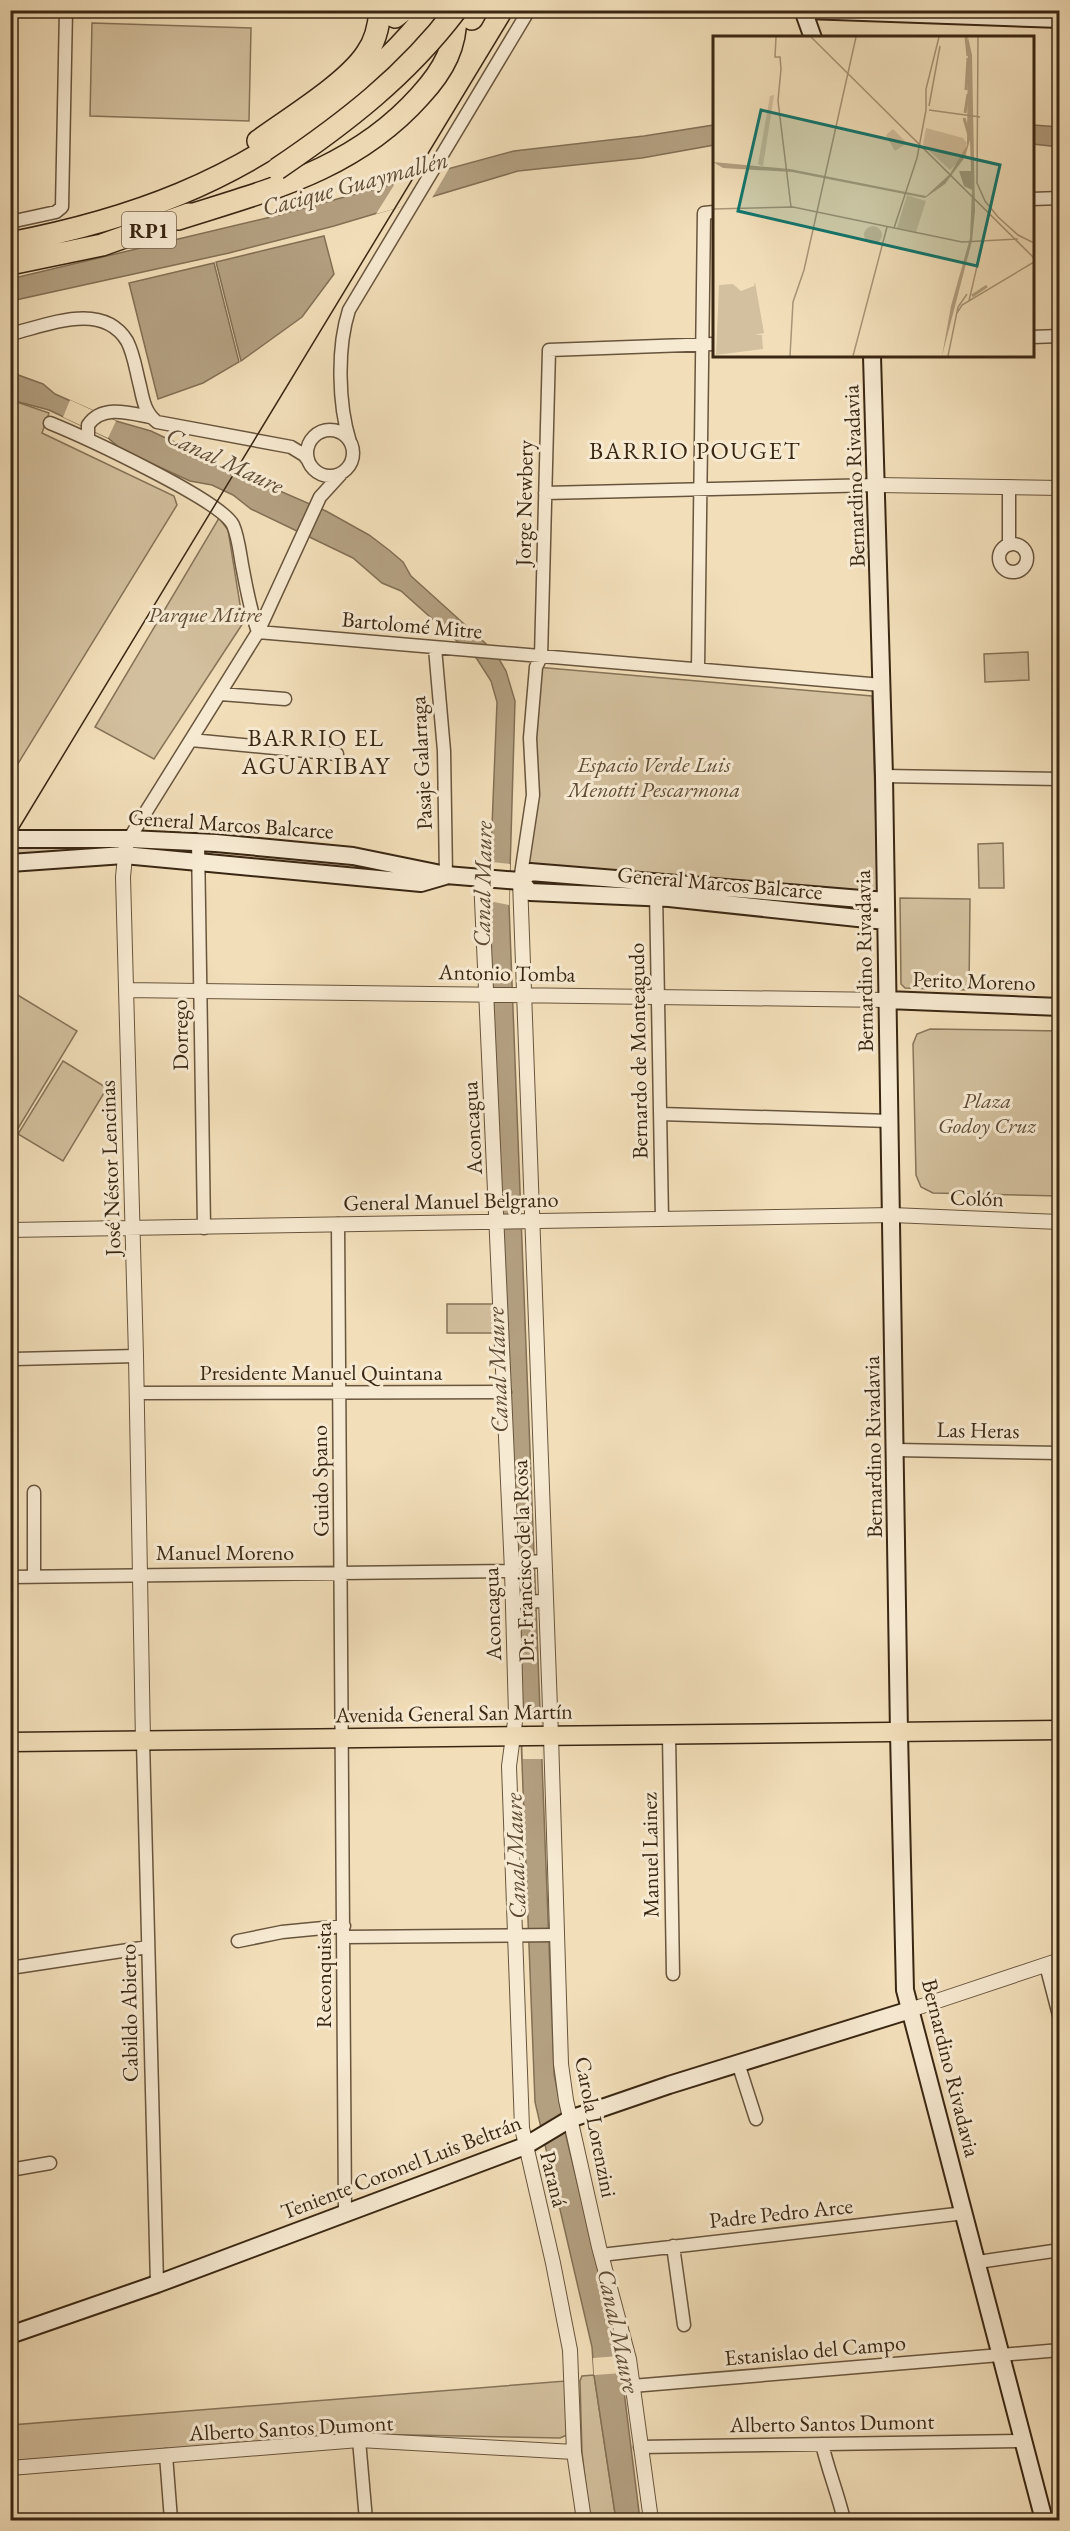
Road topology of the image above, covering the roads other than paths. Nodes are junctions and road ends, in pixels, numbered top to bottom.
1 (66, 10) edge
2 (430, 10) edge
3 (529, 10) edge
4 (804, 10) edge
5 (393, 13) edge
6 (465, 13) edge
7 (1059, 19) edge
8 (812, 36) edge
9 (1059, 198) edge
10 (1034, 200) edge
11 (145, 209) junction
12 (709, 212) edge
13 (178, 219) junction
14 (10, 222) edge
15 (10, 243) edge
16 (10, 264) edge
17 (10, 334) edge
18 (1059, 336) edge
19 (1034, 337) edge
20 (713, 344) edge
21 (701, 345) junction
22 (873, 357) edge
23 (343, 403) junction
24 (150, 417) junction
25 (50, 423) dead end
26 (322, 432) junction
27 (87, 433) junction
28 (311, 441) junction
29 (350, 442) junction
30 (291, 447) junction
31 (308, 460) junction
32 (315, 471) junction
33 (341, 474) junction
34 (877, 485) junction
35 (1009, 487) junction
36 (1059, 488) edge
37 (700, 489) junction
38 (545, 493) junction
39 (318, 502) junction
40 (1009, 544) dead end
41 (258, 632) junction
42 (435, 648) junction
43 (541, 657) junction
44 (698, 669) junction
45 (882, 685) junction
46 (220, 694) junction
47 (285, 699) dead end
48 (191, 740) junction
49 (337, 754) dead end
50 (884, 776) junction
51 (1059, 779) edge
52 (129, 838) junction
53 (10, 839) edge
54 (198, 842) junction
55 (124, 855) junction
56 (198, 862) junction
57 (10, 863) edge
58 (446, 875) junction
59 (486, 878) junction
60 (515, 880) junction
61 (656, 890) junction
62 (886, 901) junction
63 (886, 921) junction
64 (126, 990) junction
65 (200, 990) junction
66 (491, 994) junction
67 (518, 994) junction
68 (659, 996) junction
69 (887, 1000) junction
70 (1059, 1007) edge
71 (661, 1114) junction
72 (890, 1121) junction
73 (892, 1215) junction
74 (662, 1219) junction
75 (500, 1222) junction
76 (526, 1222) junction
77 (1059, 1222) edge
78 (338, 1224) junction
79 (204, 1228) junction
80 (133, 1229) junction
81 (10, 1230) edge
82 (136, 1356) junction
83 (14, 1359) dead end
84 (340, 1392) junction
85 (505, 1392) junction
86 (137, 1393) junction
87 (896, 1450) junction
88 (1059, 1453) edge
89 (34, 1492) dead end
90 (540, 1561) junction
91 (513, 1565) junction
92 (342, 1573) junction
93 (140, 1574) junction
94 (34, 1576) junction
95 (10, 1577) edge
96 (541, 1601) junction
97 (515, 1602) junction
98 (1059, 1730) edge
99 (899, 1733) junction
100 (669, 1735) junction
101 (519, 1736) junction
102 (547, 1736) junction
103 (343, 1738) junction
104 (143, 1741) junction
105 (10, 1742) edge
106 (344, 1931) junction
107 (522, 1935) junction
108 (553, 1935) junction
109 (238, 1941) dead end
110 (148, 1947) junction
111 (1053, 1963) edge
112 (10, 1968) edge
113 (673, 1974) dead end
114 (910, 2010) junction
115 (1059, 2019) edge
116 (738, 2063) junction
117 (756, 2119) dead end
118 (567, 2121) junction
119 (525, 2146) junction
120 (50, 2163) dead end
121 (10, 2170) edge
122 (345, 2212) junction
123 (964, 2213) junction
124 (673, 2246) junction
125 (1059, 2250) edge
126 (601, 2254) junction
127 (978, 2262) junction
128 (157, 2284) junction
129 (684, 2325) dead end
130 (10, 2334) edge
131 (1059, 2350) edge
132 (1002, 2356) junction
133 (632, 2386) junction
134 (359, 2440) junction
135 (1024, 2441) junction
136 (822, 2444) junction
137 (640, 2446) junction
138 (574, 2452) junction
139 (166, 2455) junction
140 (10, 2468) edge
141 (171, 2520) edge
142 (366, 2520) edge
143 (584, 2520) edge
144 (651, 2520) edge
145 (844, 2520) edge
146 (1044, 2520) edge

1 - 14 street
2 - 11 highway, RP1
3 - 23 street
4 - 7 main road
4 - 8 main road
5 - 11 highway
6 - 13 highway, RP1, bridge
6 - 13 highway
9 - 10 street
11 - 15 highway, RP1
12 - 21 street
13 - 16 highway, RP1
17 - 24 street
18 - 19 street
20 - 21 street
21 - 37 street
21 - 38 street, Jorge Newbery
22 - 34 main road, Bernardino Rivadavia
23 - 26 street
23 - 29 street
24 - 27 street
24 - 30 street
25 - 27 street
26 - 28 street
26 - 29 street
27 - 41 street
28 - 30 street
28 - 31 street
29 - 33 street
30 - 31 street
31 - 32 street
32 - 33 street
32 - 39 street
33 - 39 street, José Néstor Lencinas
34 - 35 street
34 - 37 street
34 - 45 main road, Bernardino Rivadavia
35 - 36 street
35 - 40 street
37 - 38 street
37 - 44 street
38 - 43 street, Jorge Newbery
39 - 41 street, José Néstor Lencinas
41 - 42 street, Bartolomé Mitre
41 - 46 street, José Néstor Lencinas
42 - 43 street, Bartolomé Mitre
42 - 58 street, Pasaje Galarraga
43 - 44 street, Bartolomé Mitre
43 - 60 street, Jorge Newbery
44 - 45 street, Bartolomé Mitre
45 - 50 main road, Bernardino Rivadavia
46 - 47 street
46 - 48 street, José Néstor Lencinas
48 - 49 street
48 - 52 street, José Néstor Lencinas
50 - 51 street
50 - 62 main road, Bernardino Rivadavia
52 - 53 main road, General Marcos Balcarce
52 - 54 main road, General Marcos Balcarce
52 - 55 street, José Néstor Lencinas
54 - 56 street, Dorrego
54 - 58 main road, General Marcos Balcarce
55 - 56 main road, General Marcos Balcarce
55 - 57 main road, General Marcos Balcarce
55 - 64 street, José Néstor Lencinas
56 - 58 main road, General Marcos Balcarce
56 - 65 street, Dorrego
58 - 59 main road, General Marcos Balcarce
59 - 60 main road, General Marcos Balcarce
59 - 66 street, Aconcagua
60 - 61 main road, General Marcos Balcarce
60 - 67 street, Dr. Francisco de la Rosa
61 - 62 main road, General Marcos Balcarce
61 - 63 main road, General Marcos Balcarce
61 - 68 street, Bernardo de Monteagudo
62 - 63 main road, Bernardino Rivadavia
63 - 69 main road, Bernardino Rivadavia
64 - 65 street, Antonio Tomba
64 - 80 street, José Néstor Lencinas
65 - 66 street, Antonio Tomba
65 - 79 street, Dorrego
66 - 67 street, Antonio Tomba
66 - 75 street, Aconcagua
67 - 68 street, Antonio Tomba
67 - 76 street, Dr. Francisco de la Rosa
68 - 69 street, Antonio Tomba
68 - 71 street, Bernardo de Monteagudo
69 - 70 main road, Perito Moreno
69 - 72 main road, Bernardino Rivadavia
71 - 72 street
71 - 74 street, Bernardo de Monteagudo
72 - 73 main road, Bernardino Rivadavia
73 - 74 street, General Manuel Belgrano
73 - 77 street, Colón
73 - 87 main road, Bernardino Rivadavia
74 - 76 street, General Manuel Belgrano
75 - 76 street, General Manuel Belgrano
75 - 78 street, General Manuel Belgrano
75 - 85 street, Aconcagua
76 - 90 street, Dr. Francisco de la Rosa
78 - 79 street, General Manuel Belgrano
78 - 84 street, Guido Spano
79 - 80 street, General Manuel Belgrano
80 - 81 street, General Manuel Belgrano
80 - 82 street, José Néstor Lencinas
82 - 83 street
82 - 86 street, José Néstor Lencinas
84 - 85 street, Presidente Manuel Quintana
84 - 86 street, Presidente Manuel Quintana
84 - 92 street, Guido Spano
85 - 91 street, Aconcagua
86 - 93 street, José Néstor Lencinas
87 - 88 street, Las Heras
87 - 99 main road, Bernardino Rivadavia
89 - 94 street
90 - 91 street, Manuel Moreno
90 - 96 street, Dr. Francisco de la Rosa
91 - 92 street, Manuel Moreno
91 - 97 street, Aconcagua
92 - 93 street, Manuel Moreno
92 - 103 street, Guido Spano
93 - 94 street, Manuel Moreno
93 - 104 street, José Néstor Lencinas
94 - 95 street, Manuel Moreno
96 - 97 street
96 - 102 street, Dr. Francisco de la Rosa
97 - 101 street, Aconcagua
98 - 99 main road, Avenida General San Martín
99 - 100 main road, Avenida General San Martín
99 - 114 main road, Bernardino Rivadavia
100 - 102 main road, Avenida General San Martín
100 - 113 street, Manuel Lainez
101 - 102 main road, Avenida General San Martín
101 - 103 main road, Avenida General San Martín
101 - 107 street, Paraná
102 - 108 street, Carola Lorenzini
103 - 104 main road, Avenida General San Martín
103 - 106 street, Reconquista
104 - 105 main road, Avenida General San Martín
104 - 110 street, Cabildo Abierto
106 - 107 street
106 - 109 street
106 - 122 street, Reconquista
107 - 108 street
107 - 119 street, Paraná
108 - 118 street, Carola Lorenzini
110 - 112 street
110 - 128 street, Cabildo Abierto
111 - 114 street
111 - 115 street
114 - 116 main road, Teniente Coronel Luis Beltrán
114 - 123 main road, Bernardino Rivadavia
116 - 117 street
116 - 118 main road, Teniente Coronel Luis Beltrán
118 - 119 main road, Teniente Coronel Luis Beltrán
118 - 126 street, Carola Lorenzini
119 - 122 main road, Teniente Coronel Luis Beltrán
119 - 138 street, Paraná
120 - 121 street
122 - 128 main road, Teniente Coronel Luis Beltrán
123 - 124 street, Padre Pedro Arce
123 - 127 main road, Bernardino Rivadavia
124 - 126 street, Padre Pedro Arce
124 - 129 street
125 - 127 street
126 - 133 street, Carola Lorenzini
127 - 132 main road, Bernardino Rivadavia
128 - 130 main road, Teniente Coronel Luis Beltrán
131 - 132 street, Estanislao del Campo
132 - 133 street, Estanislao del Campo
132 - 135 main road, Bernardino Rivadavia
133 - 137 street, Carola Lorenzini
134 - 138 street, Alberto Santos Dumont
134 - 139 street, Alberto Santos Dumont
134 - 142 street
135 - 136 street, Alberto Santos Dumont
135 - 146 main road, Bernardino Rivadavia
136 - 137 street, Alberto Santos Dumont
136 - 145 street
137 - 144 street, Carola Lorenzini
138 - 143 street, Paraná
139 - 140 street, Alberto Santos Dumont
139 - 141 street

